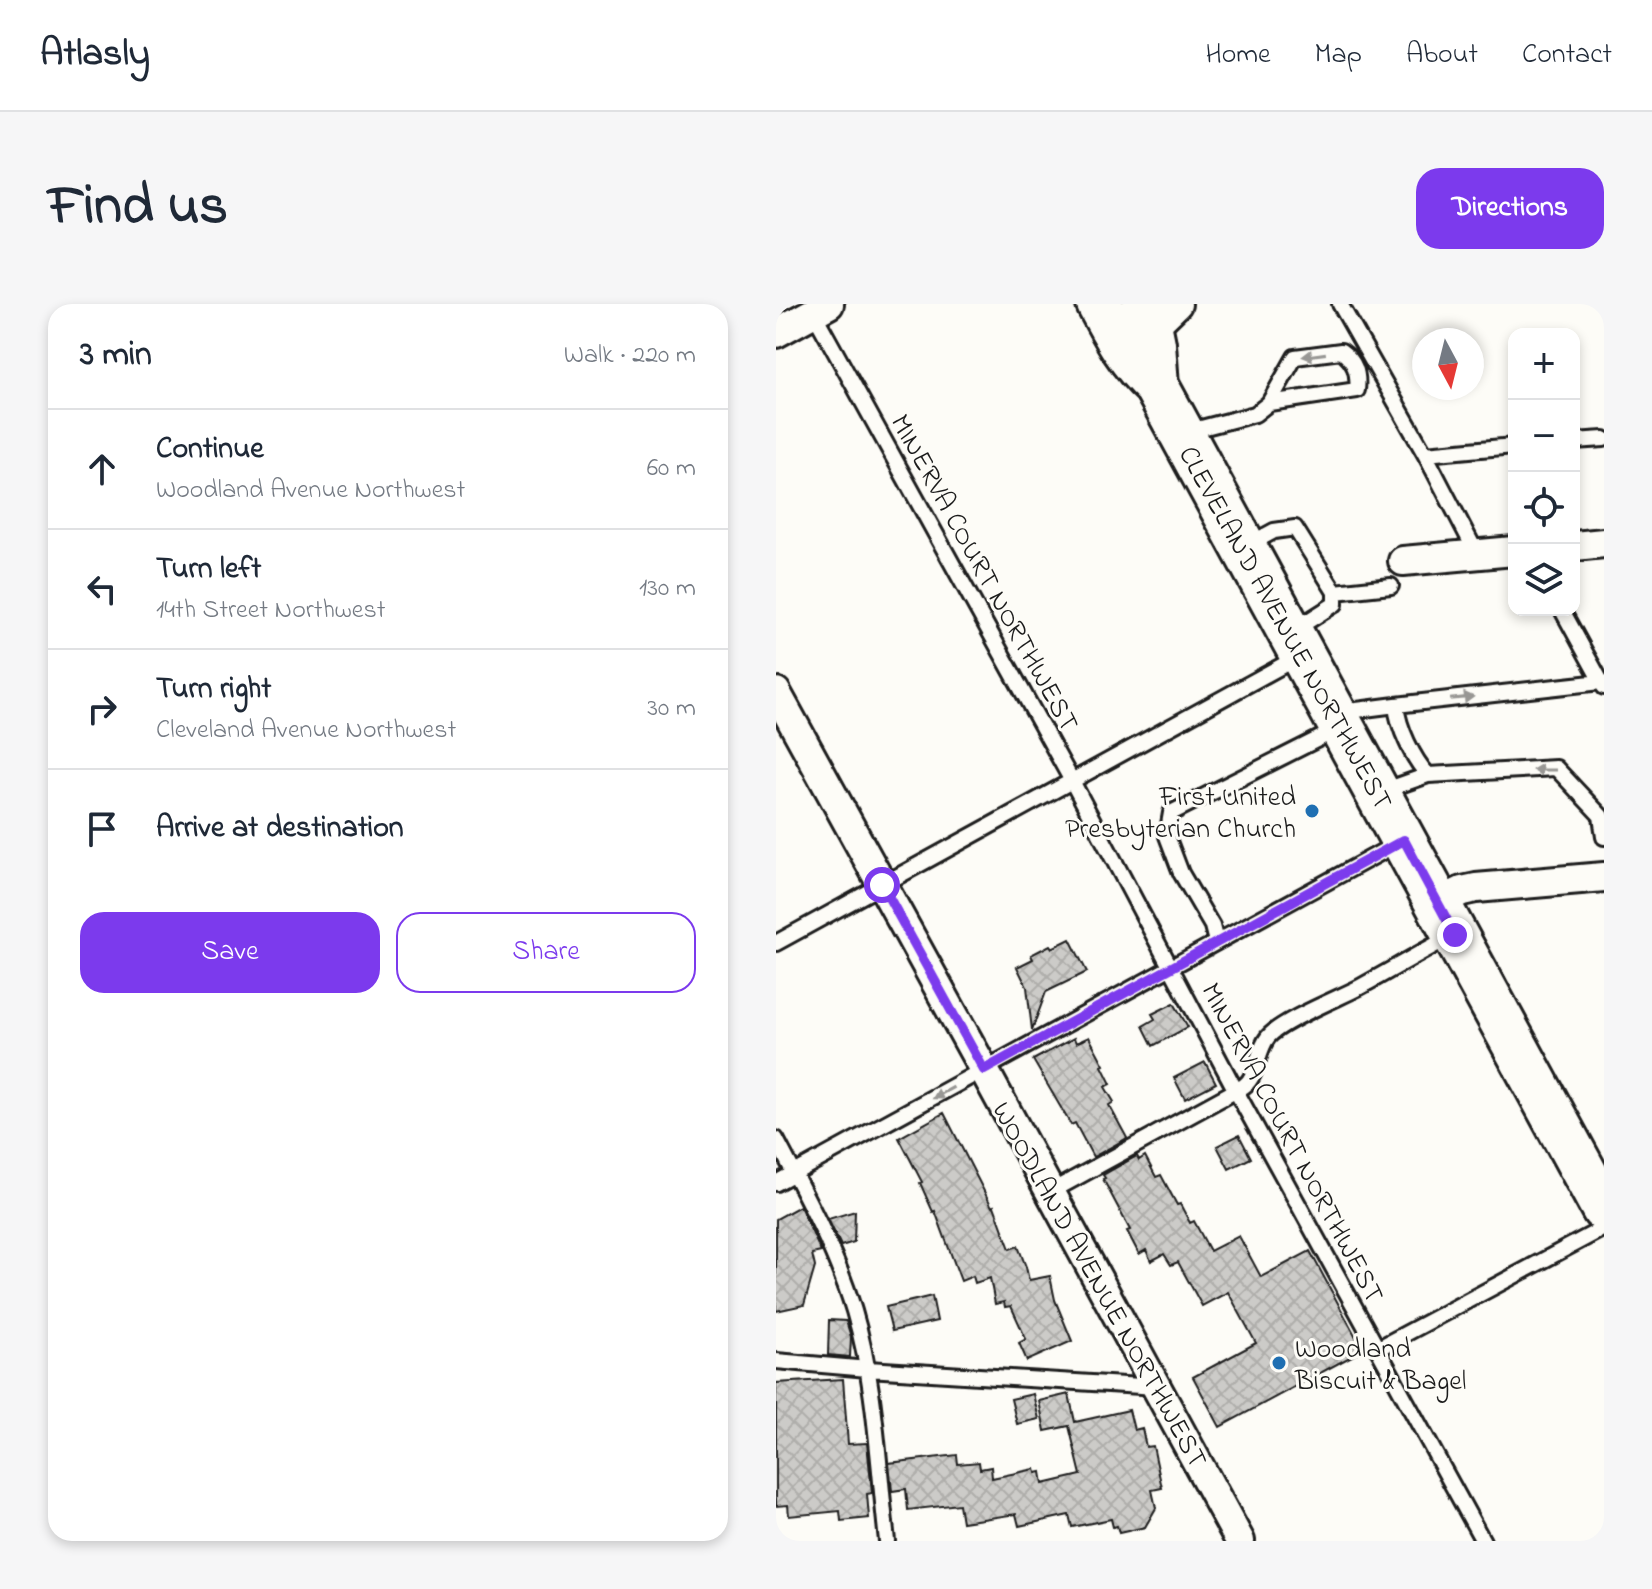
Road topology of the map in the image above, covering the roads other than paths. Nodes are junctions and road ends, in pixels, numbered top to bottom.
1 (1099, 304) edge
2 (1340, 304) edge
3 (817, 307) edge
4 (1158, 312) edge
5 (776, 333) edge
6 (1156, 386) junction
7 (1269, 403) junction
8 (1182, 433) junction
9 (1604, 439) edge
10 (1580, 441) edge
11 (1508, 447) edge
12 (1425, 454) junction
13 (1604, 543) edge
14 (1580, 545) edge
15 (1243, 547) junction
16 (1508, 551) edge
17 (1477, 554) junction
18 (1397, 574) joint
19 (1335, 592) junction
20 (1565, 616) edge
21 (1296, 643) junction
22 (1603, 684) edge
23 (776, 692) edge
24 (1396, 705) junction
25 (1338, 720) junction
26 (1428, 775) junction
27 (1072, 781) junction
28 (1378, 793) junction
29 (1603, 816) edge
30 (1604, 837) edge
31 (1404, 840) junction
32 (1604, 877) edge
33 (882, 885) junction
34 (1447, 919) junction
35 (1216, 942) junction
36 (776, 943) edge
37 (1170, 967) junction
38 (984, 1070) junction
39 (1236, 1091) junction
40 (776, 1139) edge
41 (794, 1173) junction
42 (776, 1183) edge
43 (1050, 1192) junction
44 (1603, 1209) edge
45 (1377, 1349) junction
46 (776, 1361) edge
47 (868, 1369) junction
48 (1157, 1387) junction
49 (887, 1541) edge
50 (1240, 1541) edge
51 (1483, 1541) edge

1 - 6 main road, CLEVELAND AVENUE NORTHWEST
2 - 12 lane
3 - 5 street
3 - 27 lane, MINERVA COURT NORTHWEST
4 - 6 main road
6 - 8 main road, CLEVELAND AVENUE NORTHWEST
7 -> 7 lane
7 - 8 lane
8 - 15 main road, CLEVELAND AVENUE NORTHWEST
9 - 10 lane
11 - 12 lane
12 - 17 lane
13 - 14 street
15 - 19 lane
15 - 21 main road, CLEVELAND AVENUE NORTHWEST
16 - 17 street
17 - 18 street
18 - 19 lane
19 - 21 lane
20 - 22 lane
21 - 25 main road, CLEVELAND AVENUE NORTHWEST
21 - 27 lane
24 -> 22 lane
23 - 33 street, WOODLAND AVENUE NORTHWEST
24 - 25 lane
24 - 26 lane
25 - 28 main road, CLEVELAND AVENUE NORTHWEST
25 - 35 lane
26 - 28 lane
29 -> 26 lane
27 - 33 lane
27 - 37 lane, MINERVA COURT NORTHWEST
28 - 31 main road, CLEVELAND AVENUE NORTHWEST
29 - 30 lane
31 - 34 main road, CLEVELAND AVENUE NORTHWEST
31 - 35 lane
32 - 34 street
33 - 36 lane
33 - 38 street, WOODLAND AVENUE NORTHWEST
34 - 39 lane
34 - 44 main road, CLEVELAND AVENUE NORTHWEST
35 - 37 lane
37 - 38 lane
37 - 39 lane, MINERVA COURT NORTHWEST
38 -> 41 lane
38 - 43 street, WOODLAND AVENUE NORTHWEST
39 - 43 lane
39 - 45 lane, MINERVA COURT NORTHWEST
40 - 41 lane
41 - 42 lane
41 - 47 lane
43 - 48 street, WOODLAND AVENUE NORTHWEST
44 - 45 lane
45 - 51 lane, MINERVA COURT NORTHWEST
46 - 47 lane
47 - 48 lane
47 - 49 lane
48 - 50 street, WOODLAND AVENUE NORTHWEST

